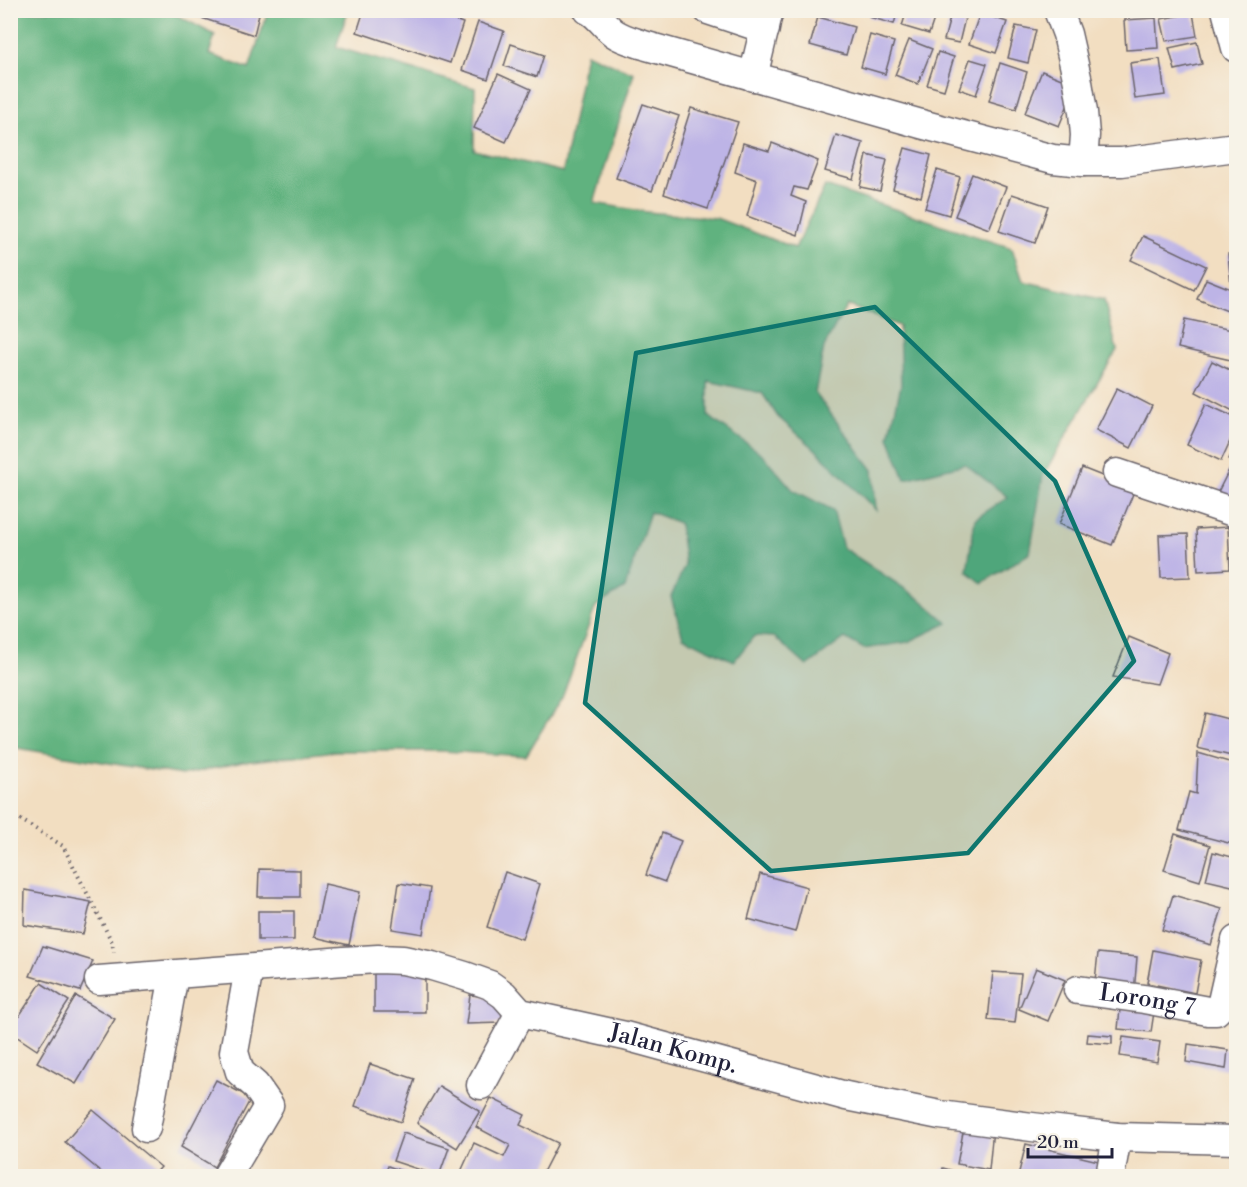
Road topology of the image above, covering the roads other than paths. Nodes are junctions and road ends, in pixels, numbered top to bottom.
1 (708, 10) edge
2 (1058, 10) edge
3 (1226, 10) edge
4 (591, 11) edge
5 (767, 20) edge
6 (1236, 48) edge
7 (753, 77) junction
8 (1236, 147) edge
9 (1083, 162) junction
10 (1117, 473) dead end
11 (1236, 513) edge
12 (1236, 940) edge
13 (249, 969) junction
14 (174, 975) junction
15 (109, 980) road end
16 (1078, 990) dead end
17 (520, 1013) junction
18 (481, 1085) dead end
19 (146, 1128) dead end
20 (1117, 1137) junction
21 (1236, 1140) edge
22 (227, 1176) edge
23 (1110, 1176) edge

1 - 5 street
2 - 9 street
3 - 6 street
4 - 7 street
5 - 7 street
7 - 9 street
8 - 9 street
10 - 11 street
12 - 16 street, Lorong 7
13 - 14 street
13 - 17 street
13 - 22 street
14 - 15 street
14 - 19 street
17 - 18 street
17 - 20 street, Jalan Komp.
20 - 21 street, Jalan Komp.
20 - 23 street

